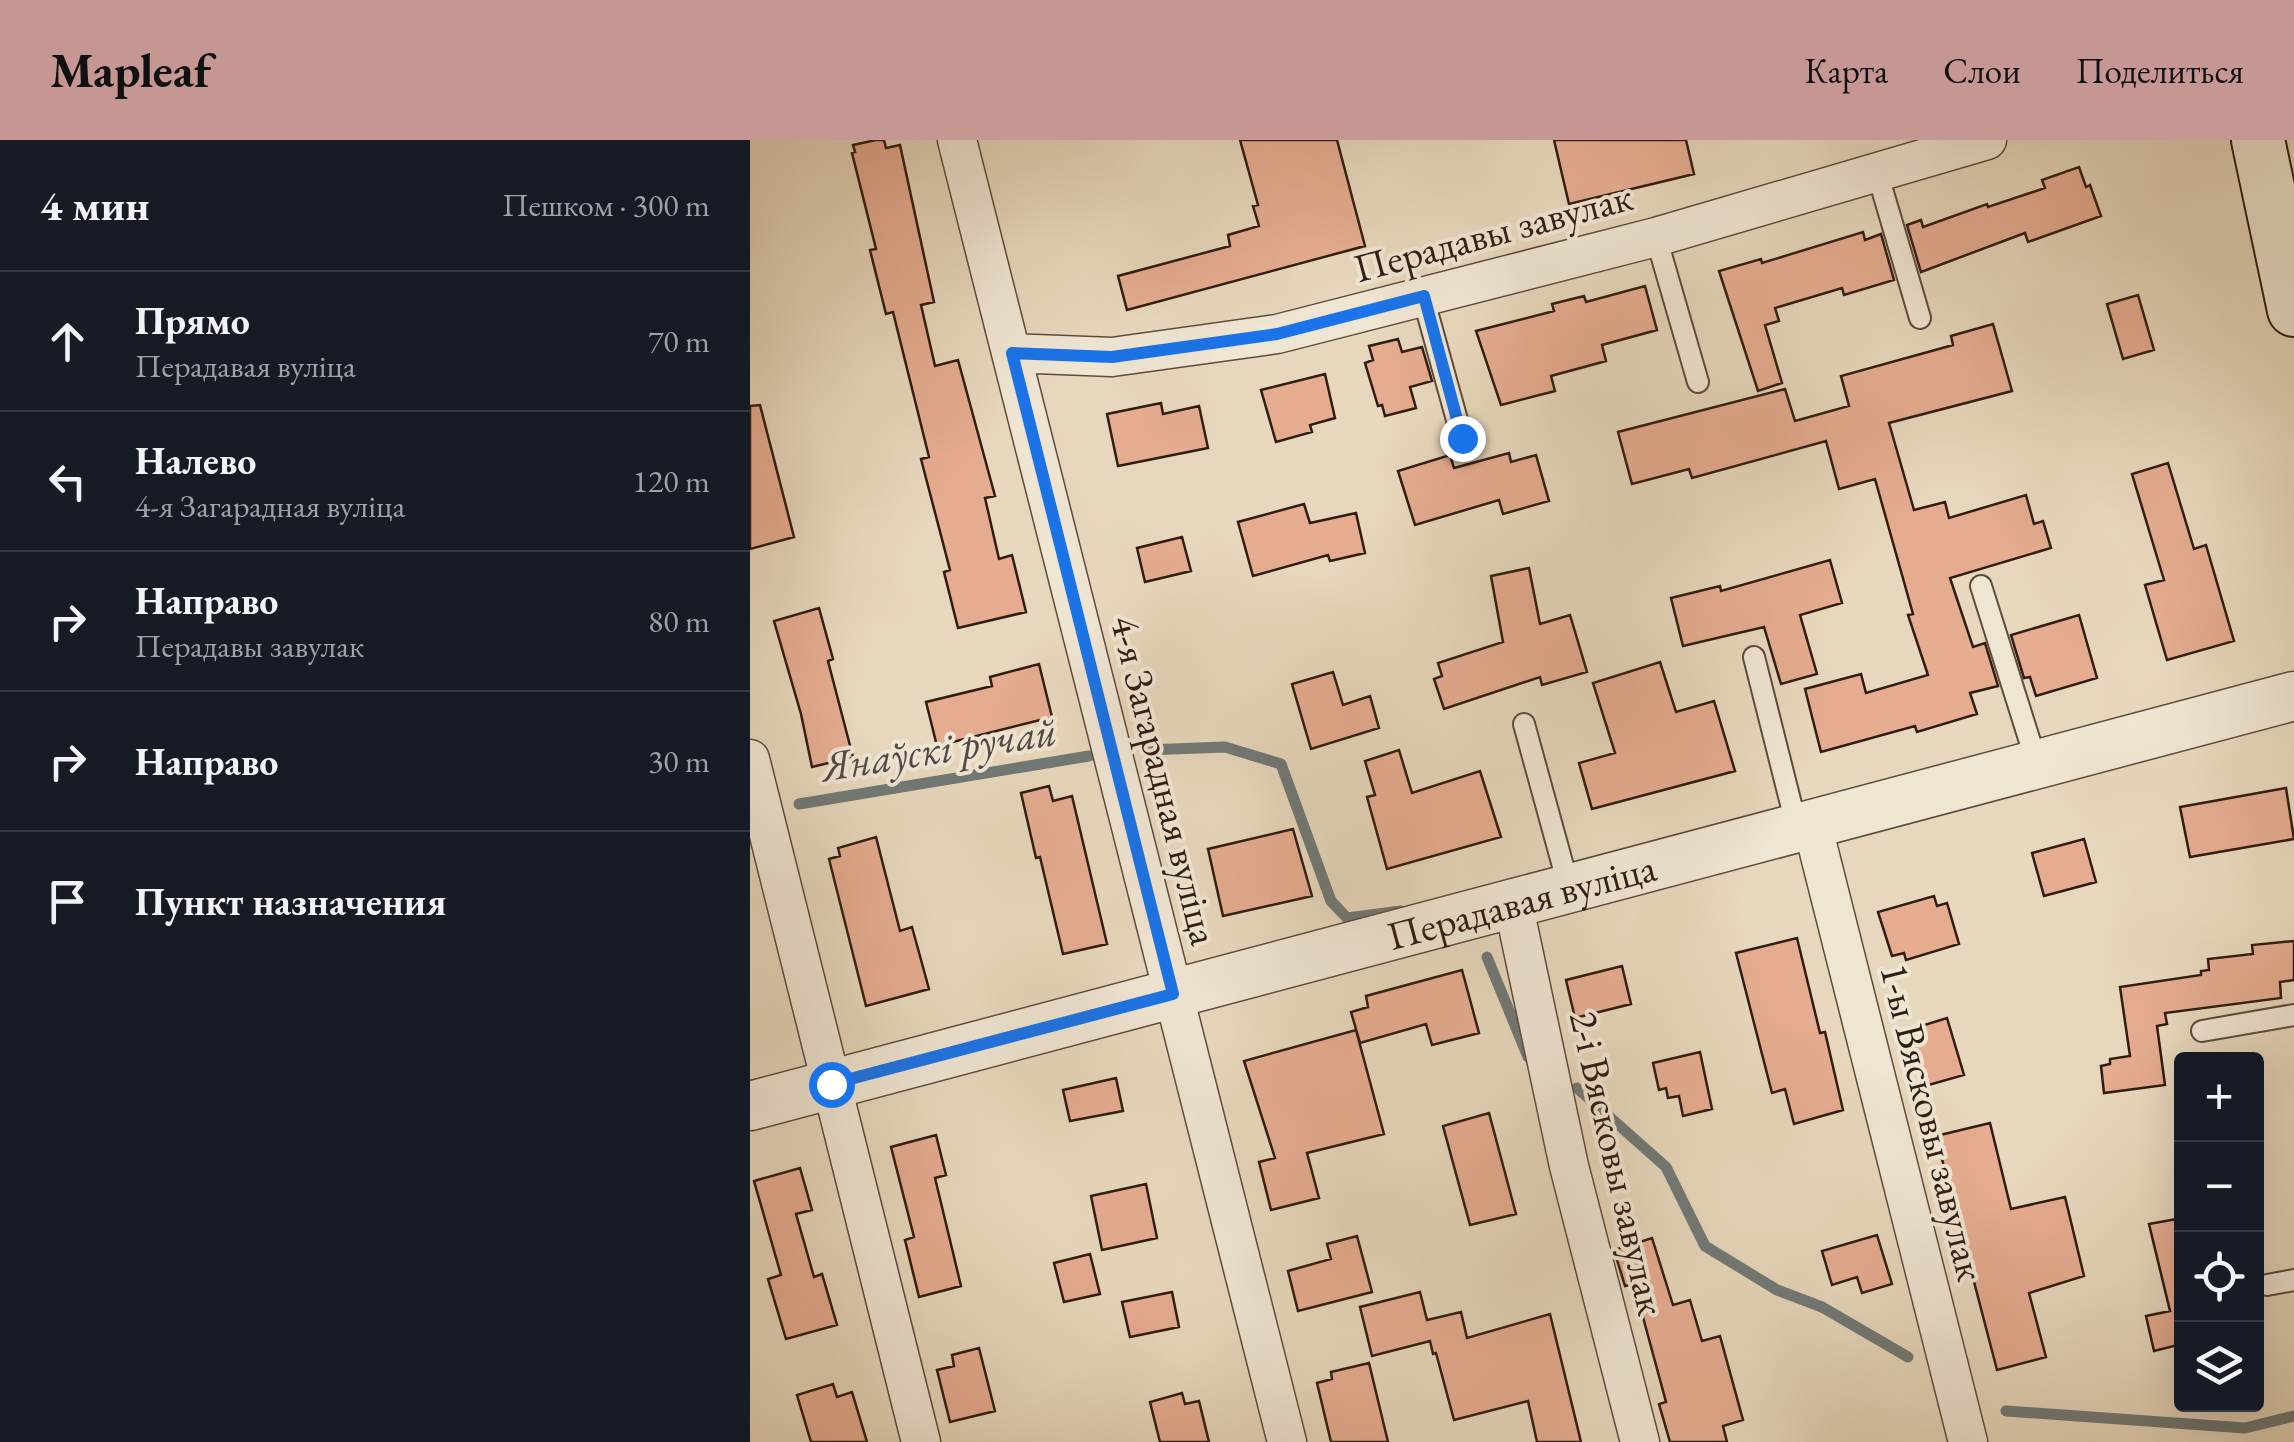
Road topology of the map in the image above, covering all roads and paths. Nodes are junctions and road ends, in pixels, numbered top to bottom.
1 (956, 140) edge
2 (1987, 140) edge
3 (2258, 140) edge
4 (1877, 172) junction
5 (1656, 236) junction
6 (1424, 296) junction
7 (2294, 310) edge
8 (1920, 318) dead end
9 (1012, 353) junction
10 (1698, 382) dead end
11 (1462, 438) dead end
12 (1982, 586) dead end
13 (1754, 657) dead end
14 (2294, 696) edge
15 (1524, 724) dead end
16 (750, 759) edge
17 (2037, 764) junction
18 (1805, 826) junction
19 (1569, 888) junction
20 (1513, 904) junction
21 (1173, 994) junction
22 (2294, 1015) edge
23 (2202, 1031) dead end
24 (831, 1084) junction
25 (750, 1106) edge
26 (2294, 1280) edge
27 (2267, 1285) dead end
28 (921, 1442) edge
29 (1287, 1442) edge
30 (1640, 1442) edge
31 (1968, 1442) edge

1 - 9 street, 4-я Загарадная вуліца
2 - 4 street, Перадавы завулак
3 - 7 main road
4 - 5 street, Перадавы завулак
4 - 8 lane
5 - 6 street, Перадавы завулак
5 - 10 lane
6 - 9 street, Перадавы завулак
6 - 11 lane
9 - 21 street, 4-я Загарадная вуліца
12 - 17 lane
13 - 18 lane
14 - 17 street, Перадавая вуліца
15 - 19 lane
16 - 24 street
17 - 18 street, Перадавая вуліца
18 - 19 street, Перадавая вуліца
18 - 31 street, 1-ы Вясковы завулак
19 - 20 street, Перадавая вуліца
20 - 21 street, Перадавая вуліца
20 - 30 street, 2-і Вясковы завулак
21 - 24 street, Перадавая вуліца
21 - 29 street, 4-я Загарадная вуліца
22 - 23 lane
24 - 25 street, Перадавая вуліца
24 - 28 street
26 - 27 lane

